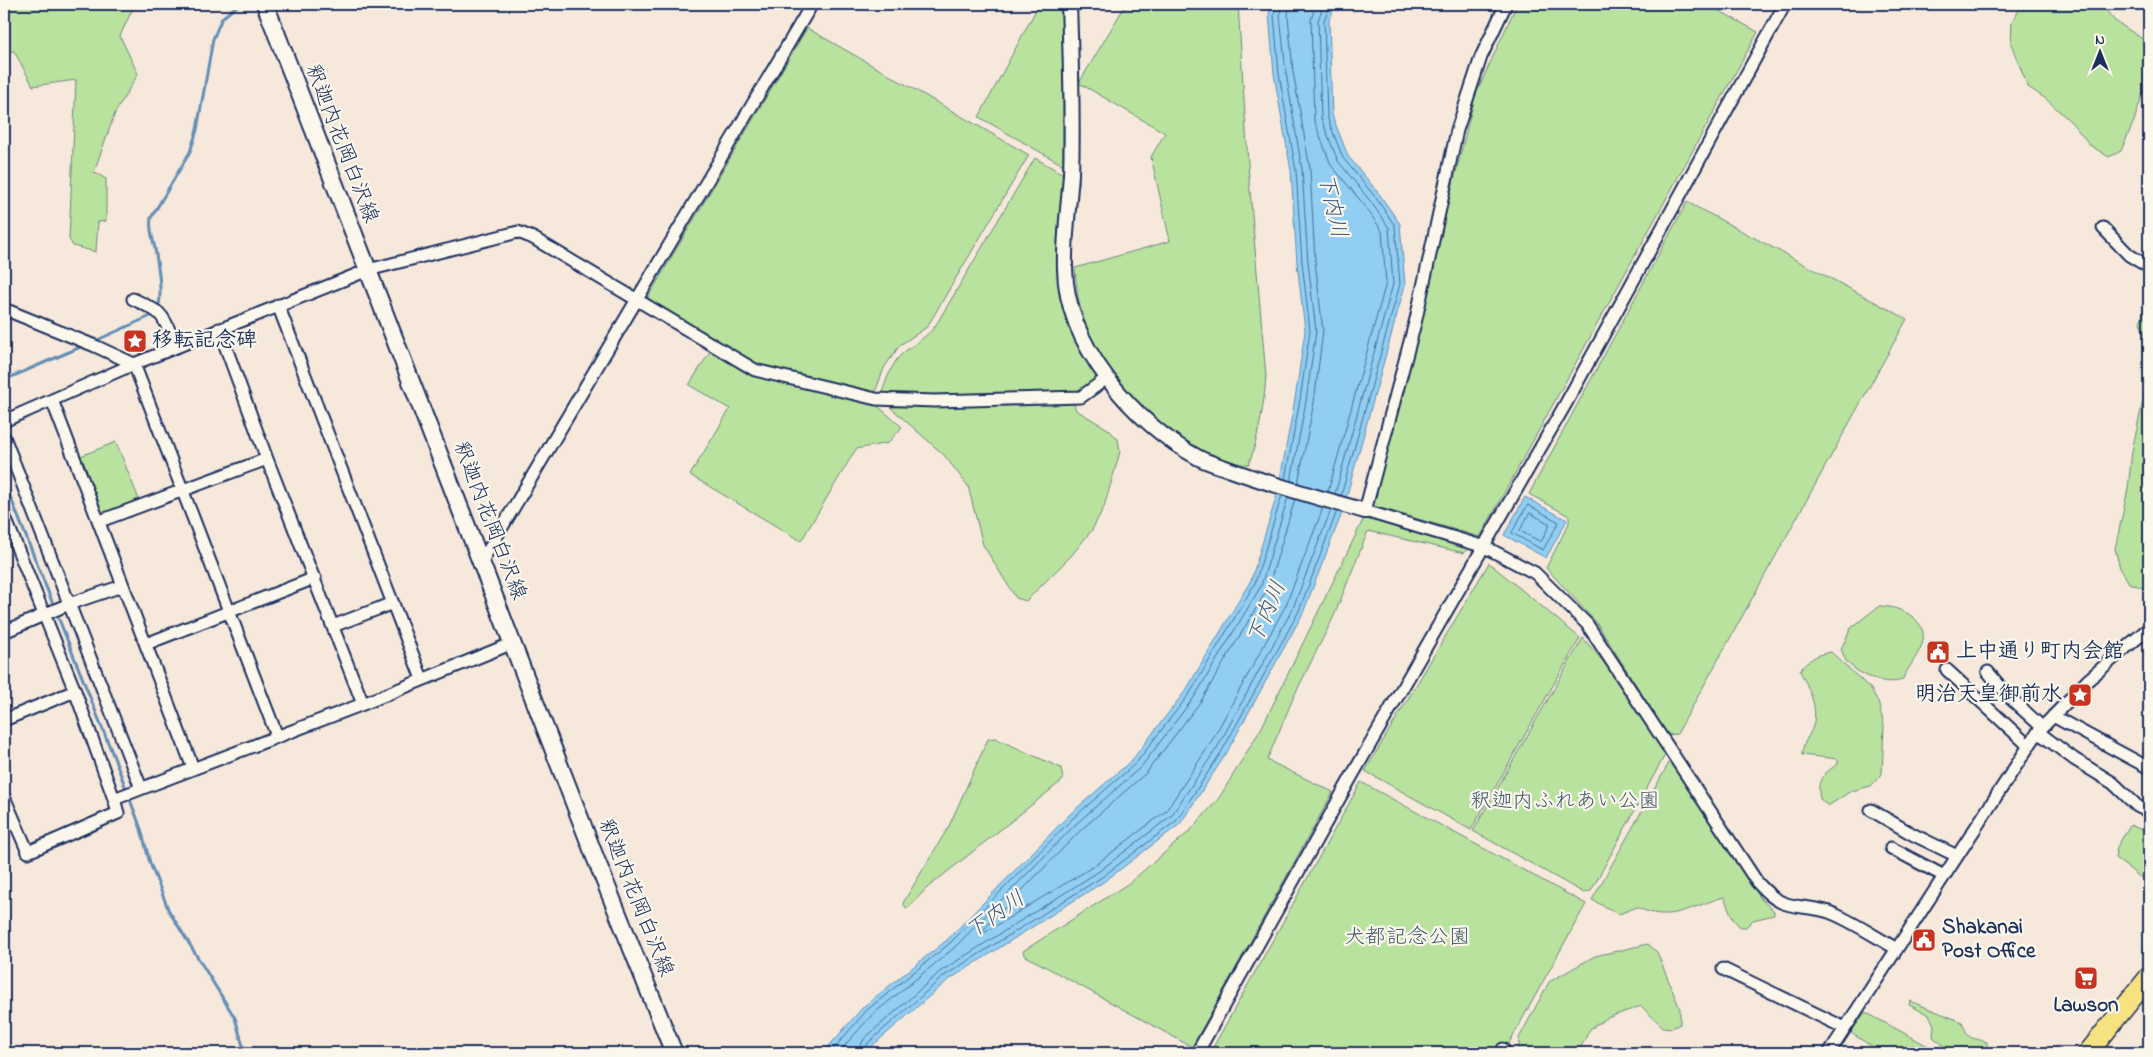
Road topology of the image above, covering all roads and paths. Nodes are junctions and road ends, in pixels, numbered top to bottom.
1 (265, 4) edge
2 (812, 4) edge
3 (1069, 4) edge
4 (1506, 4) edge
5 (1785, 4) edge
6 (2102, 228) dead end
7 (2149, 267) edge
8 (368, 270) junction
9 (133, 299) dead end
10 (638, 300) junction
11 (278, 305) junction
12 (4, 309) edge
13 (219, 329) junction
14 (176, 347) junction
15 (134, 364) junction
16 (1107, 378) junction
17 (52, 400) junction
18 (4, 420) edge
19 (4, 437) edge
20 (266, 459) junction
21 (182, 491) junction
22 (1365, 511) junction
23 (4, 515) edge
24 (100, 521) junction
25 (1485, 547) junction
26 (482, 560) junction
27 (315, 578) junction
28 (122, 586) junction
29 (392, 603) junction
30 (66, 605) junction
31 (227, 612) junction
32 (47, 614) junction
33 (333, 626) junction
34 (2149, 628) edge
35 (4, 632) edge
36 (513, 643) junction
37 (146, 644) junction
38 (1947, 670) dead end
39 (1988, 672) dead end
40 (422, 679) junction
41 (75, 691) junction
42 (363, 704) junction
43 (2053, 716) junction
44 (4, 720) edge
45 (2040, 729) junction
46 (276, 736) junction
47 (2029, 746) junction
48 (194, 768) junction
49 (2149, 768) edge
50 (138, 789) junction
51 (4, 797) edge
52 (118, 798) junction
53 (1871, 810) dead end
54 (2149, 812) edge
55 (1891, 848) dead end
56 (1957, 856) junction
57 (1944, 876) junction
58 (1897, 949) junction
59 (1723, 969) dead end
60 (2149, 977) edge
61 (1845, 1028) junction
62 (674, 1053) edge
63 (1197, 1053) edge
64 (1829, 1053) edge
65 (2088, 1053) edge

1 - 8 main road, 釈迦内花岡白沢線
2 - 10 street
3 - 16 street
4 - 22 street
5 - 25 street
6 - 7 street
8 - 10 street
8 - 11 street
8 - 26 main road, 釈迦内花岡白沢線
9 - 14 street
10 - 16 street
10 - 26 street
11 - 13 street
11 - 29 street
12 - 15 street
13 - 14 street
13 - 20 street
14 - 15 street
15 - 17 street
15 - 21 street
16 - 22 street
17 - 18 street
17 - 24 street
19 - 30 street
20 - 21 street
20 - 27 street
21 - 24 street
21 - 31 street
22 - 25 street
23 - 32 street
24 - 28 street
25 - 58 street
25 - 63 street
26 - 36 main road, 釈迦内花岡白沢線
27 - 31 street
27 - 33 street
28 - 30 street
28 - 37 street
29 - 33 street
29 - 40 street
30 - 32 street
30 - 50 street
31 - 37 street
31 - 46 street
32 - 35 street
32 - 41 street
33 - 42 street
34 - 43 street
36 - 40 street
36 - 62 main road, 釈迦内花岡白沢線
37 - 48 street
38 - 47 street
39 - 45 street
40 - 42 street
41 - 44 street
41 - 52 street
42 - 46 street
43 - 45 street
43 - 49 street
45 - 47 street
45 - 54 street
46 - 48 street
47 - 56 street
48 - 50 street
50 - 52 street
51 - 52 street
53 - 56 street
55 - 57 street
56 - 57 street
57 - 58 street
58 - 61 street
59 - 61 street
60 - 65 highway
61 - 64 street

